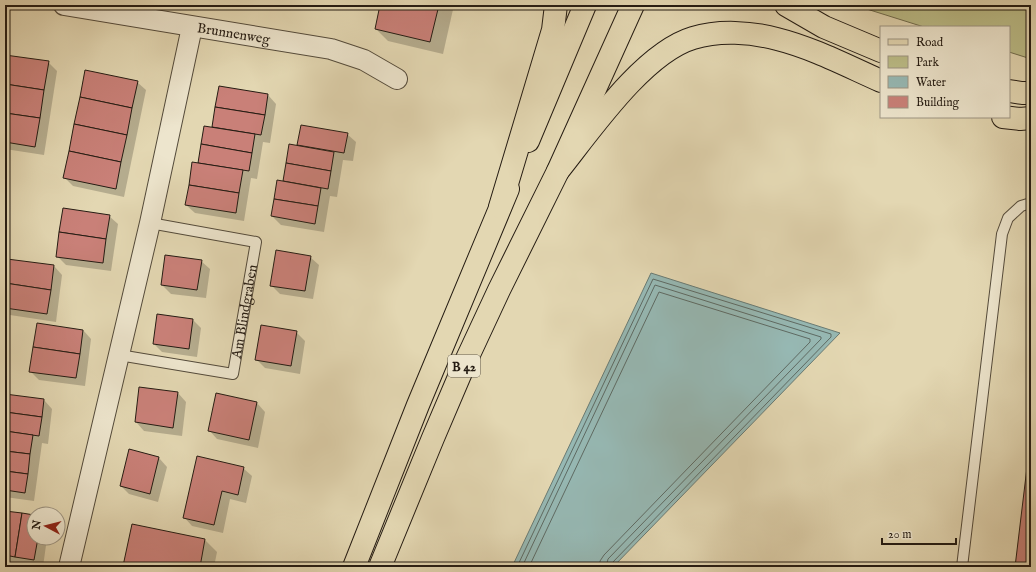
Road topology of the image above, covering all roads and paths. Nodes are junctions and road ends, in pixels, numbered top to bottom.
1 (64, 5) edge
2 (556, 5) edge
3 (585, 5) edge
4 (633, 5) edge
5 (786, 5) edge
6 (192, 27) junction
7 (880, 51) edge
8 (397, 79) dead end
9 (880, 81) edge
10 (1010, 91) edge
11 (1031, 93) edge
12 (1010, 118) edge
13 (1031, 118) edge
14 (558, 170) junction
15 (1031, 202) edge
16 (500, 207) junction
17 (150, 223) junction
18 (119, 355) junction
19 (69, 567) edge
20 (354, 567) edge
21 (380, 567) edge
22 (962, 567) edge

1 - 6 street, Brunnenweg
2 - 16 main road
3 - 16 main road, B 42
4 - 14 main road, B 42
5 - 7 main road
6 - 8 street, Brunnenweg
6 - 17 street
9 - 14 main road
10 - 11 main road
12 - 13 main road
14 - 21 main road, B 42
15 - 22 lane
16 - 20 main road, B 42
17 - 18 street
17 - 18 lane, Am Blindgraben
18 - 19 street

